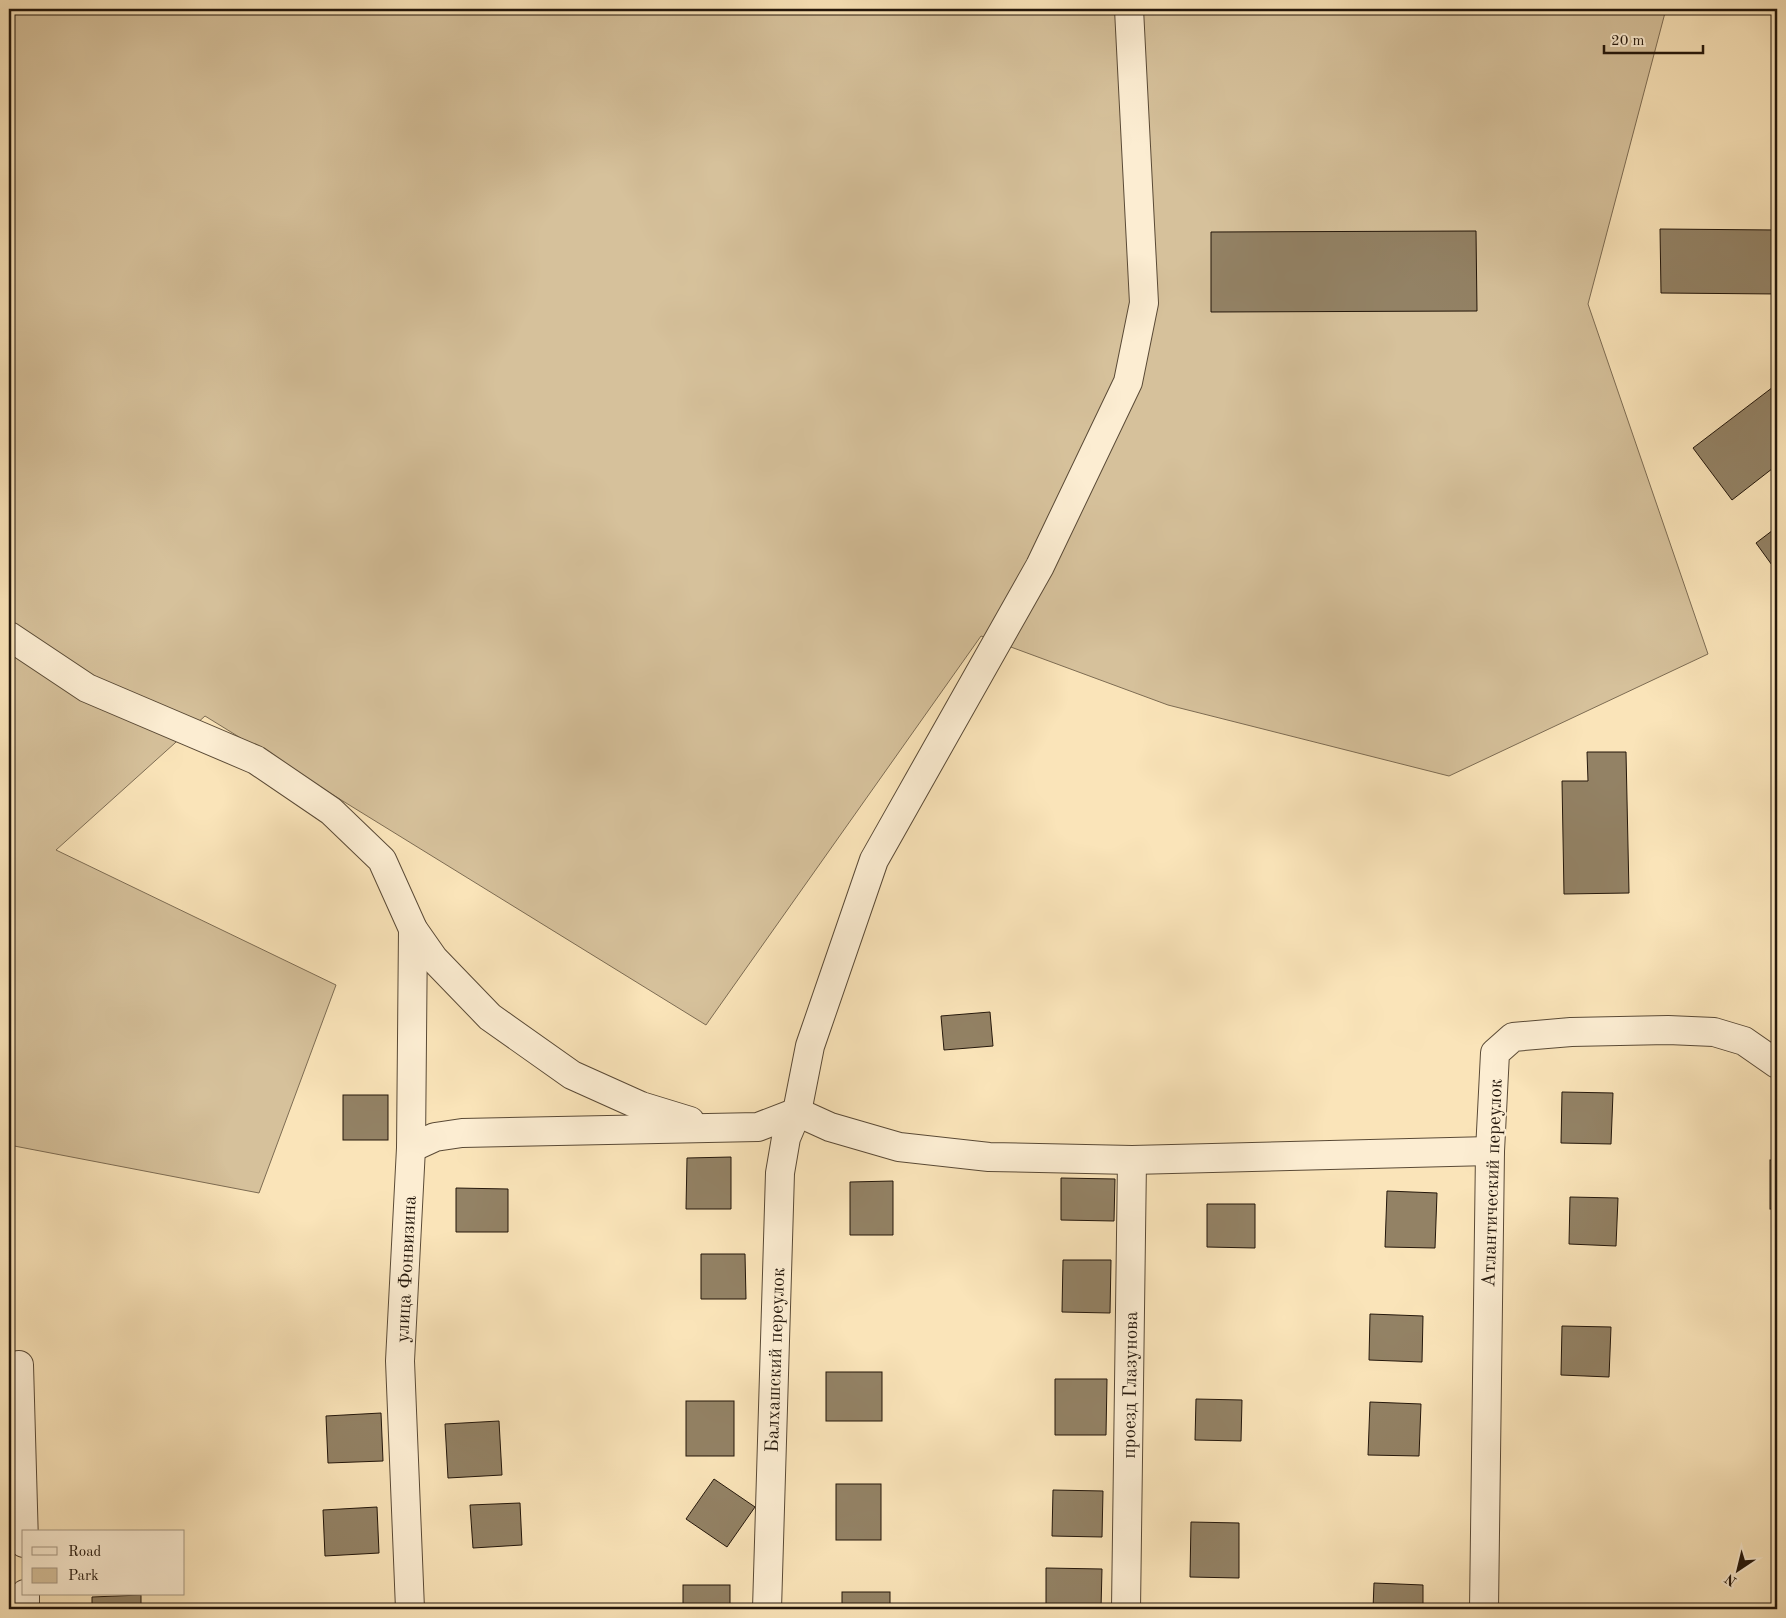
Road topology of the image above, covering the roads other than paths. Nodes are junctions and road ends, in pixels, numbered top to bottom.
1 (1129, 9) edge
2 (9, 636) edge
3 (413, 929) junction
4 (1777, 1064) edge
5 (797, 1112) junction
6 (715, 1128) junction
7 (411, 1148) junction
8 (1490, 1151) junction
9 (1132, 1160) junction
10 (19, 1365) dead end
11 (24, 1530) edge
12 (25, 1596) edge
13 (26, 1609) edge
14 (410, 1609) edge
15 (767, 1609) edge
16 (1126, 1609) edge
17 (1484, 1609) edge

1 - 5 street, Балхашский переулок
2 - 3 street
3 - 6 street
3 - 7 street, улица Фонвизина
4 - 8 street, Атлантический переулок
5 - 6 street
5 - 9 street
5 - 15 street, Балхашский переулок
6 - 7 street
7 - 14 street, улица Фонвизина
8 - 9 street
8 - 17 street, Атлантический переулок
9 - 16 street, проезд Глазунова
10 - 11 street
12 - 13 street

